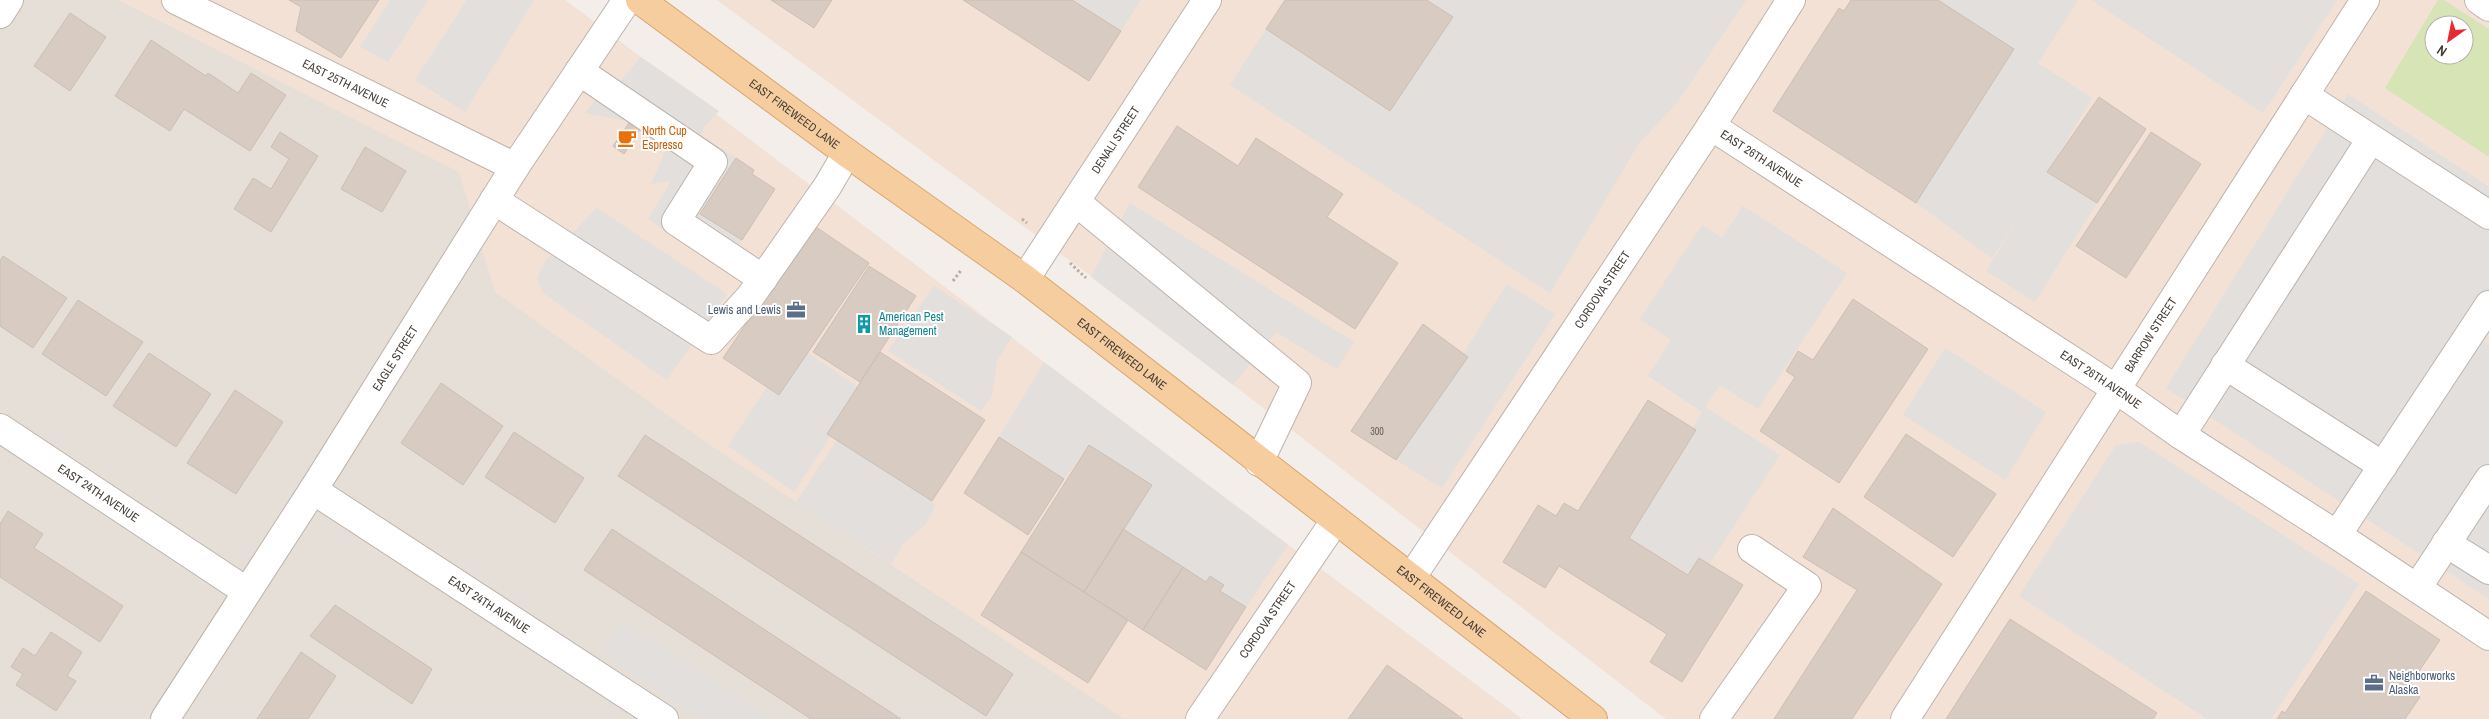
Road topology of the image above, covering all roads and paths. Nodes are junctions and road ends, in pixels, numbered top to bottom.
1 (9, 0) edge
2 (176, 0) edge
3 (627, 0) edge
4 (640, 0) edge
5 (1206, 0) edge
6 (1791, 0) edge
7 (2365, 0) edge
8 (2479, 0) edge
9 (2489, 7) edge
10 (0, 14) edge
11 (579, 71) junction
12 (2304, 95) junction
13 (1711, 126) junction
14 (2371, 139) junction
15 (847, 153) junction
16 (515, 167) junction
17 (494, 200) junction
18 (1076, 202) junction
19 (2489, 215) edge
20 (763, 279) junction
21 (1025, 279) junction
22 (2489, 305) edge
23 (2226, 365) junction
24 (2116, 389) junction
25 (0, 428) edge
26 (2180, 435) junction
27 (1259, 462) junction
28 (2383, 466) junction
29 (2489, 479) edge
30 (314, 490) junction
31 (1335, 521) junction
32 (2337, 535) junction
33 (2446, 543) junction
34 (1752, 549) dead end
35 (2489, 570) edge
36 (1411, 578) junction
37 (2417, 588) junction
38 (246, 591) junction
39 (2489, 636) edge
40 (165, 719) edge
41 (664, 719) edge
42 (1200, 719) edge
43 (1593, 719) edge
44 (1714, 719) edge
45 (1905, 719) edge

1 - 10 street
2 - 16 street, EAST 25TH AVENUE
3 - 11 street, EAGLE STREET
4 - 15 main road, EAST FIREWEED LANE
5 - 18 street, DENALI STREET
6 - 13 street, CORDOVA STREET
7 - 12 street, BARROW STREET
8 - 9 street
11 - 16 street, EAGLE STREET
11 - 20 street
12 - 14 street
12 - 24 street, BARROW STREET
13 - 24 street, EAST 26TH AVENUE
13 - 36 street, CORDOVA STREET
14 - 19 street
14 - 23 street
15 - 20 street
15 - 21 main road, EAST FIREWEED LANE
16 - 17 street, EAGLE STREET
17 - 20 street
17 - 30 street, EAGLE STREET
18 - 21 street, DENALI STREET
18 - 27 street
21 - 27 main road, EAST FIREWEED LANE
22 - 28 street
23 - 26 street
23 - 28 street
24 - 26 street, EAST 26TH AVENUE
24 - 45 street, BARROW STREET
25 - 38 street, EAST 24TH AVENUE
26 - 32 street, EAST 26TH AVENUE
27 - 31 main road, EAST FIREWEED LANE
28 - 32 street
29 - 33 street
30 - 38 street, EAGLE STREET
30 - 41 street, EAST 24TH AVENUE
31 - 36 main road, EAST FIREWEED LANE
31 - 42 street, CORDOVA STREET
32 - 37 street, EAST 26TH AVENUE
33 - 35 street
33 - 37 street
34 - 44 street
36 - 43 main road, EAST FIREWEED LANE
37 - 39 street, EAST 26TH AVENUE
38 - 40 street, EAGLE STREET

